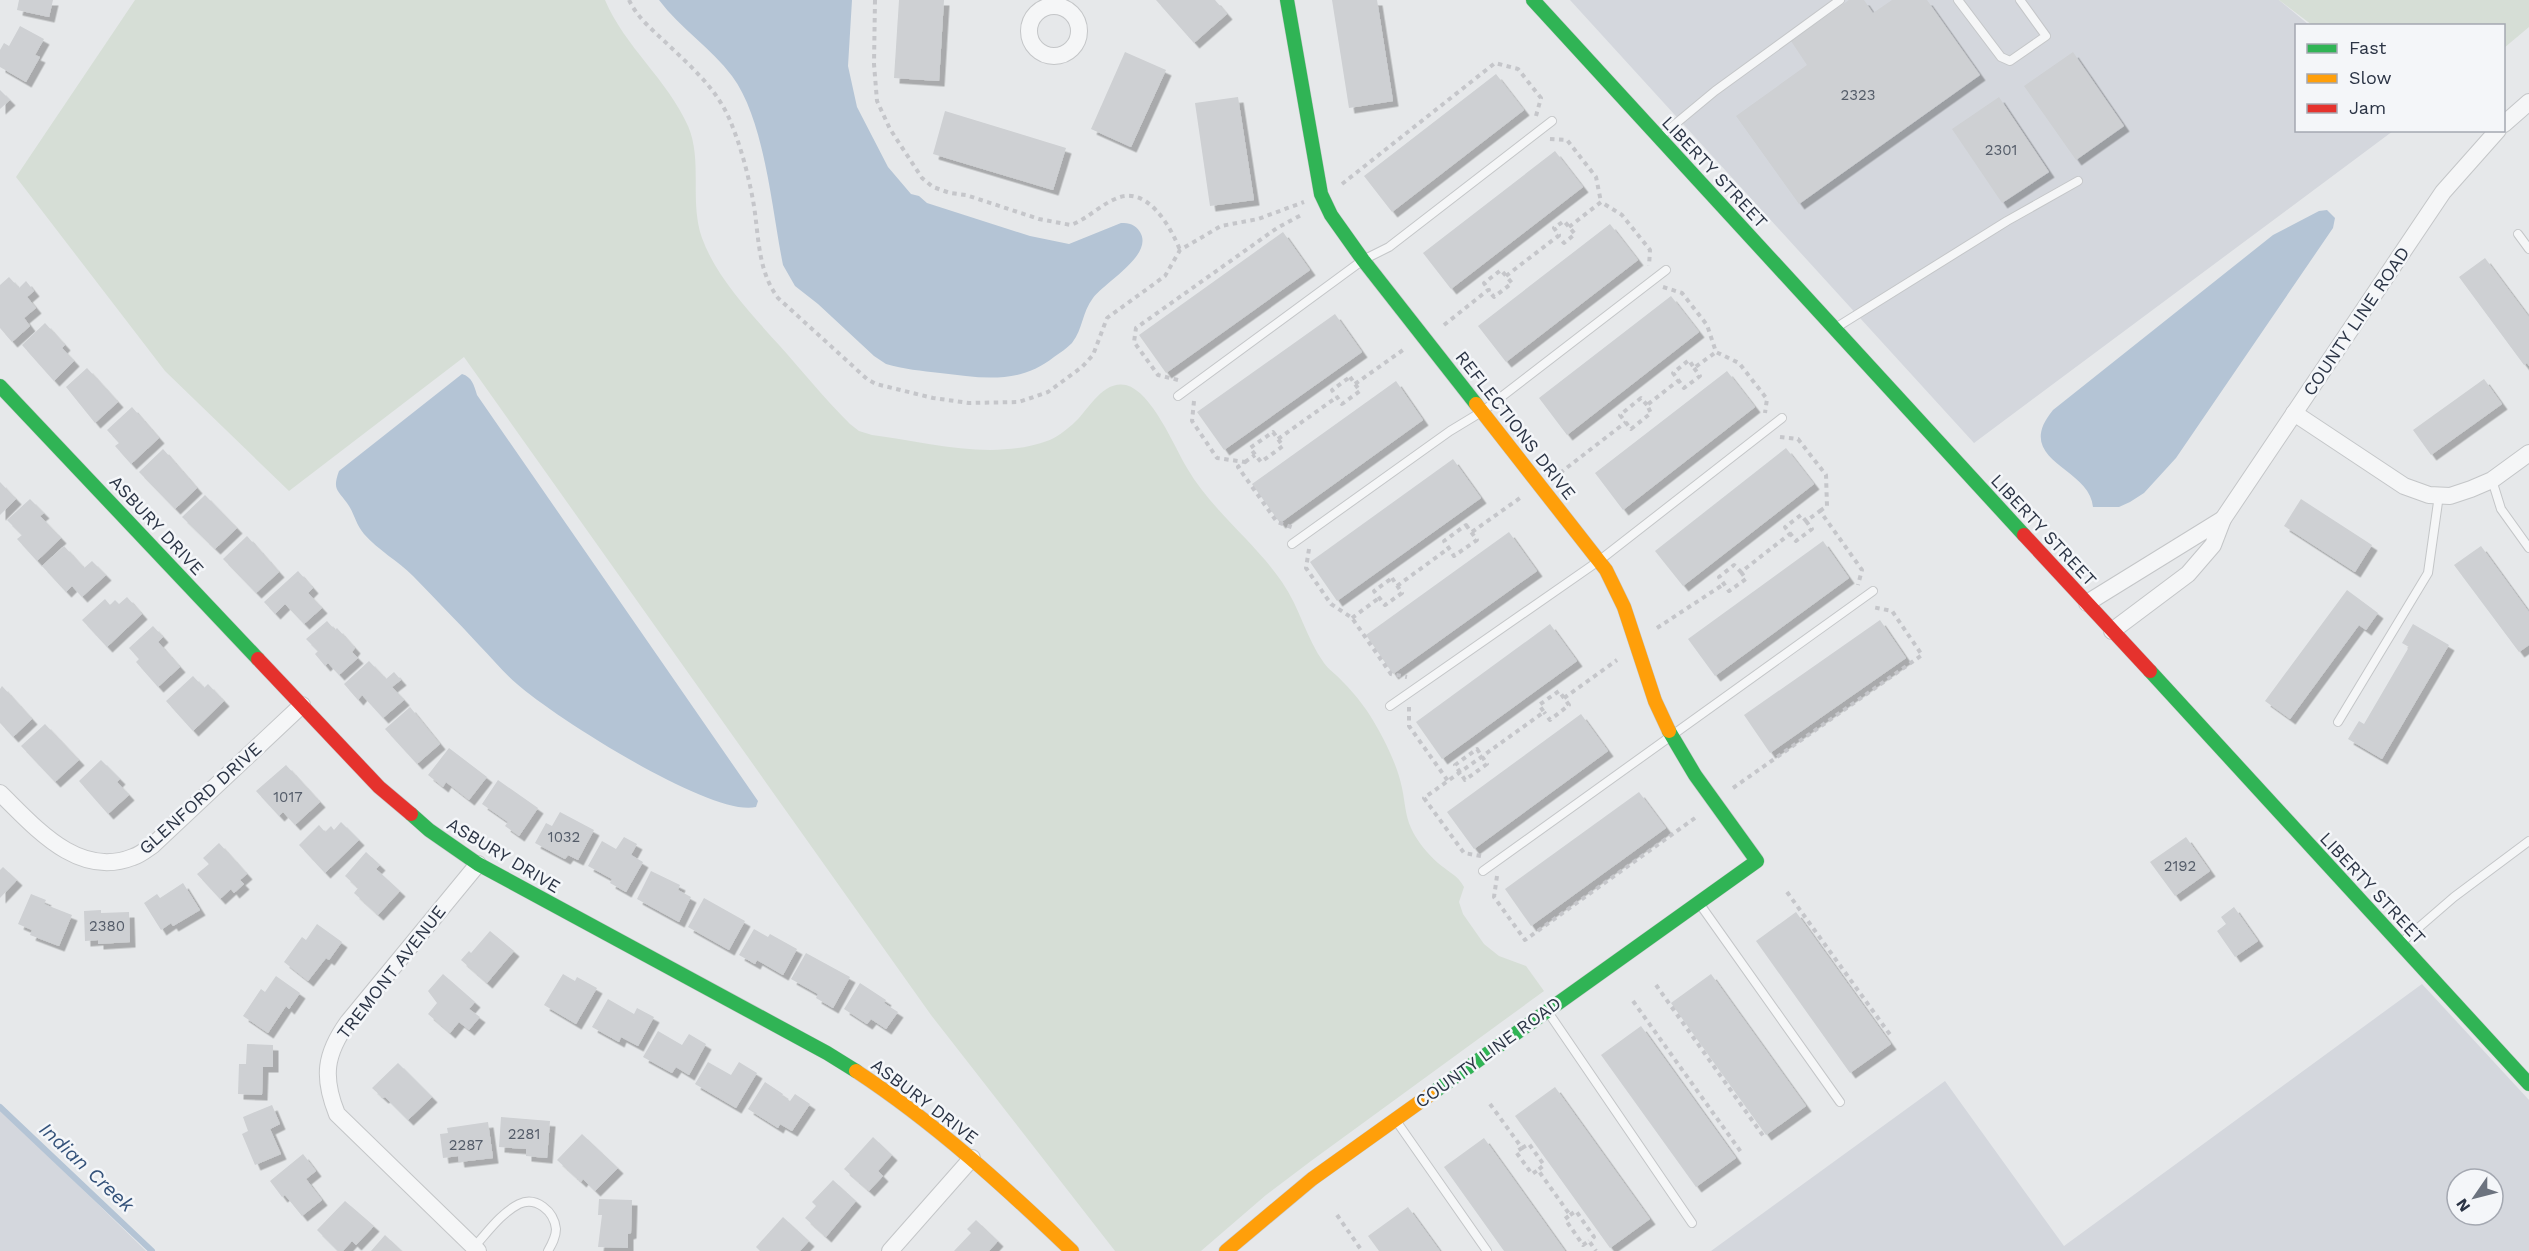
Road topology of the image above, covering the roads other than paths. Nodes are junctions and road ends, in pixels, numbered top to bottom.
1 (1287, 0) edge
2 (1533, 0) edge
3 (1840, 0) edge
4 (1958, 0) edge
5 (2020, 0) edge
6 (2529, 102) edge
7 (1552, 121) dead end
8 (2505, 123) edge
9 (2496, 132) edge
10 (1659, 137) junction
11 (2078, 181) dead end
12 (2518, 234) dead end
13 (2529, 249) edge
14 (1363, 260) junction
15 (1666, 270) dead end
16 (1834, 328) junction
17 (0, 386) edge
18 (1178, 396) dead end
19 (1483, 411) junction
20 (2294, 413) junction
21 (1782, 418) dead end
22 (2529, 453) edge
23 (2492, 480) junction
24 (2439, 495) junction
25 (2223, 519) junction
26 (1292, 544) dead end
27 (2529, 548) edge
28 (1600, 560) junction
29 (1873, 591) dead end
30 (2087, 603) junction
31 (2112, 631) junction
32 (302, 705) junction
33 (1390, 706) dead end
34 (2338, 722) dead end
35 (1672, 737) junction
36 (0, 793) edge
37 (2529, 841) edge
38 (1757, 861) joint
39 (478, 864) junction
40 (1483, 871) dead end
41 (1699, 903) junction
42 (2400, 944) junction
43 (1546, 1010) junction
44 (2529, 1084) edge
45 (1840, 1102) dead end
46 (1395, 1119) junction
47 (972, 1158) junction
48 (1692, 1223) dead end
49 (476, 1249) edge
50 (548, 1251) edge
51 (890, 1251) edge
52 (1072, 1251) edge
53 (1226, 1251) edge
54 (1487, 1251) edge

1 - 14 street, REFLECTIONS DRIVE
2 - 10 street, LIBERTY STREET
3 - 10 lane
4 - 5 lane
6 - 8 street
7 - 14 lane
9 - 20 street, COUNTY LINE ROAD
10 - 16 street, LIBERTY STREET
11 - 16 lane
12 - 13 lane
14 - 18 lane
14 - 19 street, REFLECTIONS DRIVE
15 - 19 lane
16 - 30 street, LIBERTY STREET
17 - 32 street, ASBURY DRIVE
19 - 26 lane
19 - 28 street, REFLECTIONS DRIVE
20 - 24 street
20 - 25 street, COUNTY LINE ROAD
21 - 28 lane
22 - 23 street
23 - 24 street
23 - 27 lane
24 - 34 lane
25 - 30 street, COUNTY LINE ROAD
25 - 31 street, COUNTY LINE ROAD
28 - 33 lane
28 - 35 street, REFLECTIONS DRIVE
29 - 35 lane
30 - 31 street, LIBERTY STREET
31 - 42 street, LIBERTY STREET
32 - 36 street, GLENFORD DRIVE
32 - 39 street, ASBURY DRIVE
35 - 38 street, REFLECTIONS DRIVE
35 - 40 lane
37 - 42 lane
38 - 41 street, COUNTY LINE ROAD
39 - 47 street, ASBURY DRIVE
39 - 49 street, TREMONT AVENUE
41 - 43 street, COUNTY LINE ROAD
41 - 45 lane
42 - 44 street, LIBERTY STREET
43 - 46 street, COUNTY LINE ROAD
43 - 48 lane
46 - 53 street, COUNTY LINE ROAD
46 - 54 lane
47 - 51 street
47 - 52 street, ASBURY DRIVE
49 - 50 lane, TREMONT AVENUE

